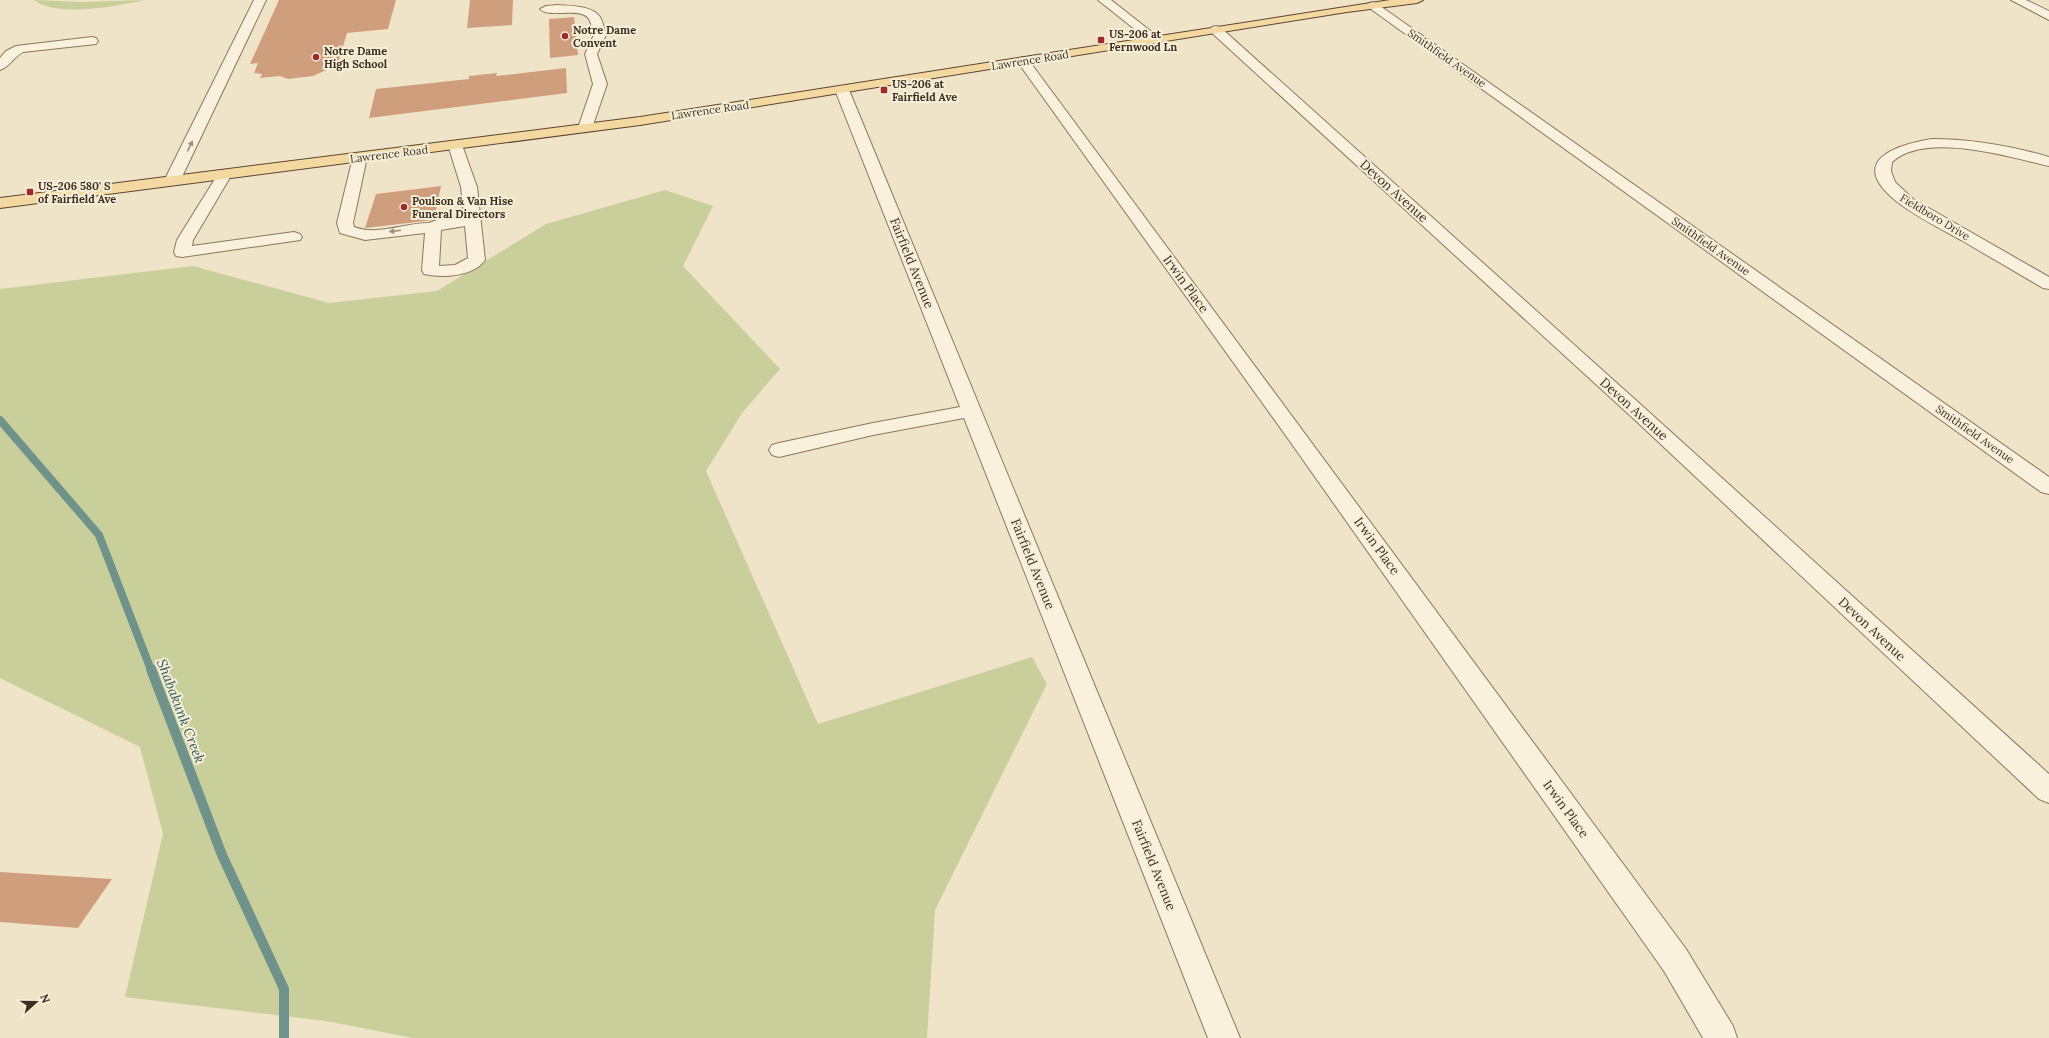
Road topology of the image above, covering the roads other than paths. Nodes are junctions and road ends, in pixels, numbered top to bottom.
1 (260, 0) edge
2 (1104, 0) edge
3 (1417, 0) edge
4 (2017, 0) edge
5 (1372, 6) junction
6 (546, 9) dead end
7 (2049, 16) edge
8 (1216, 30) junction
9 (1156, 40) junction
10 (92, 41) dead end
11 (1023, 61) junction
12 (0, 66) edge
13 (842, 90) junction
14 (585, 128) junction
15 (455, 146) junction
16 (360, 157) junction
17 (2049, 162) edge
18 (225, 174) junction
19 (172, 181) junction
20 (0, 203) edge
21 (473, 220) junction
22 (433, 228) junction
23 (294, 236) dead end
24 (2049, 284) edge
25 (971, 411) junction
26 (779, 450) dead end
27 (2049, 488) edge
28 (2049, 792) edge
29 (1224, 1038) edge
30 (1720, 1038) edge

19 -> 1 street
2 - 9 street
3 - 5 main road, Lawrence Road
4 - 7 street
5 - 8 main road, Lawrence Road
5 - 27 street, Smithfield Avenue
6 - 14 street
8 - 9 main road, Lawrence Road
8 - 28 street, Devon Avenue
9 - 11 main road, Lawrence Road
10 - 12 street
11 - 13 main road, Lawrence Road
11 - 30 street, Irwin Place
13 - 14 main road, Lawrence Road
13 - 25 street, Fairfield Avenue
14 - 15 main road, Lawrence Road
15 - 16 main road, Lawrence Road
15 - 21 street
16 - 18 main road, Lawrence Road
22 -> 16 street
17 - 24 street, Fieldboro Drive
18 - 19 main road, Lawrence Road
18 - 23 street
19 - 20 main road, Lawrence Road
21 - 22 street
21 - 22 street
25 - 26 street
25 - 29 street, Fairfield Avenue

